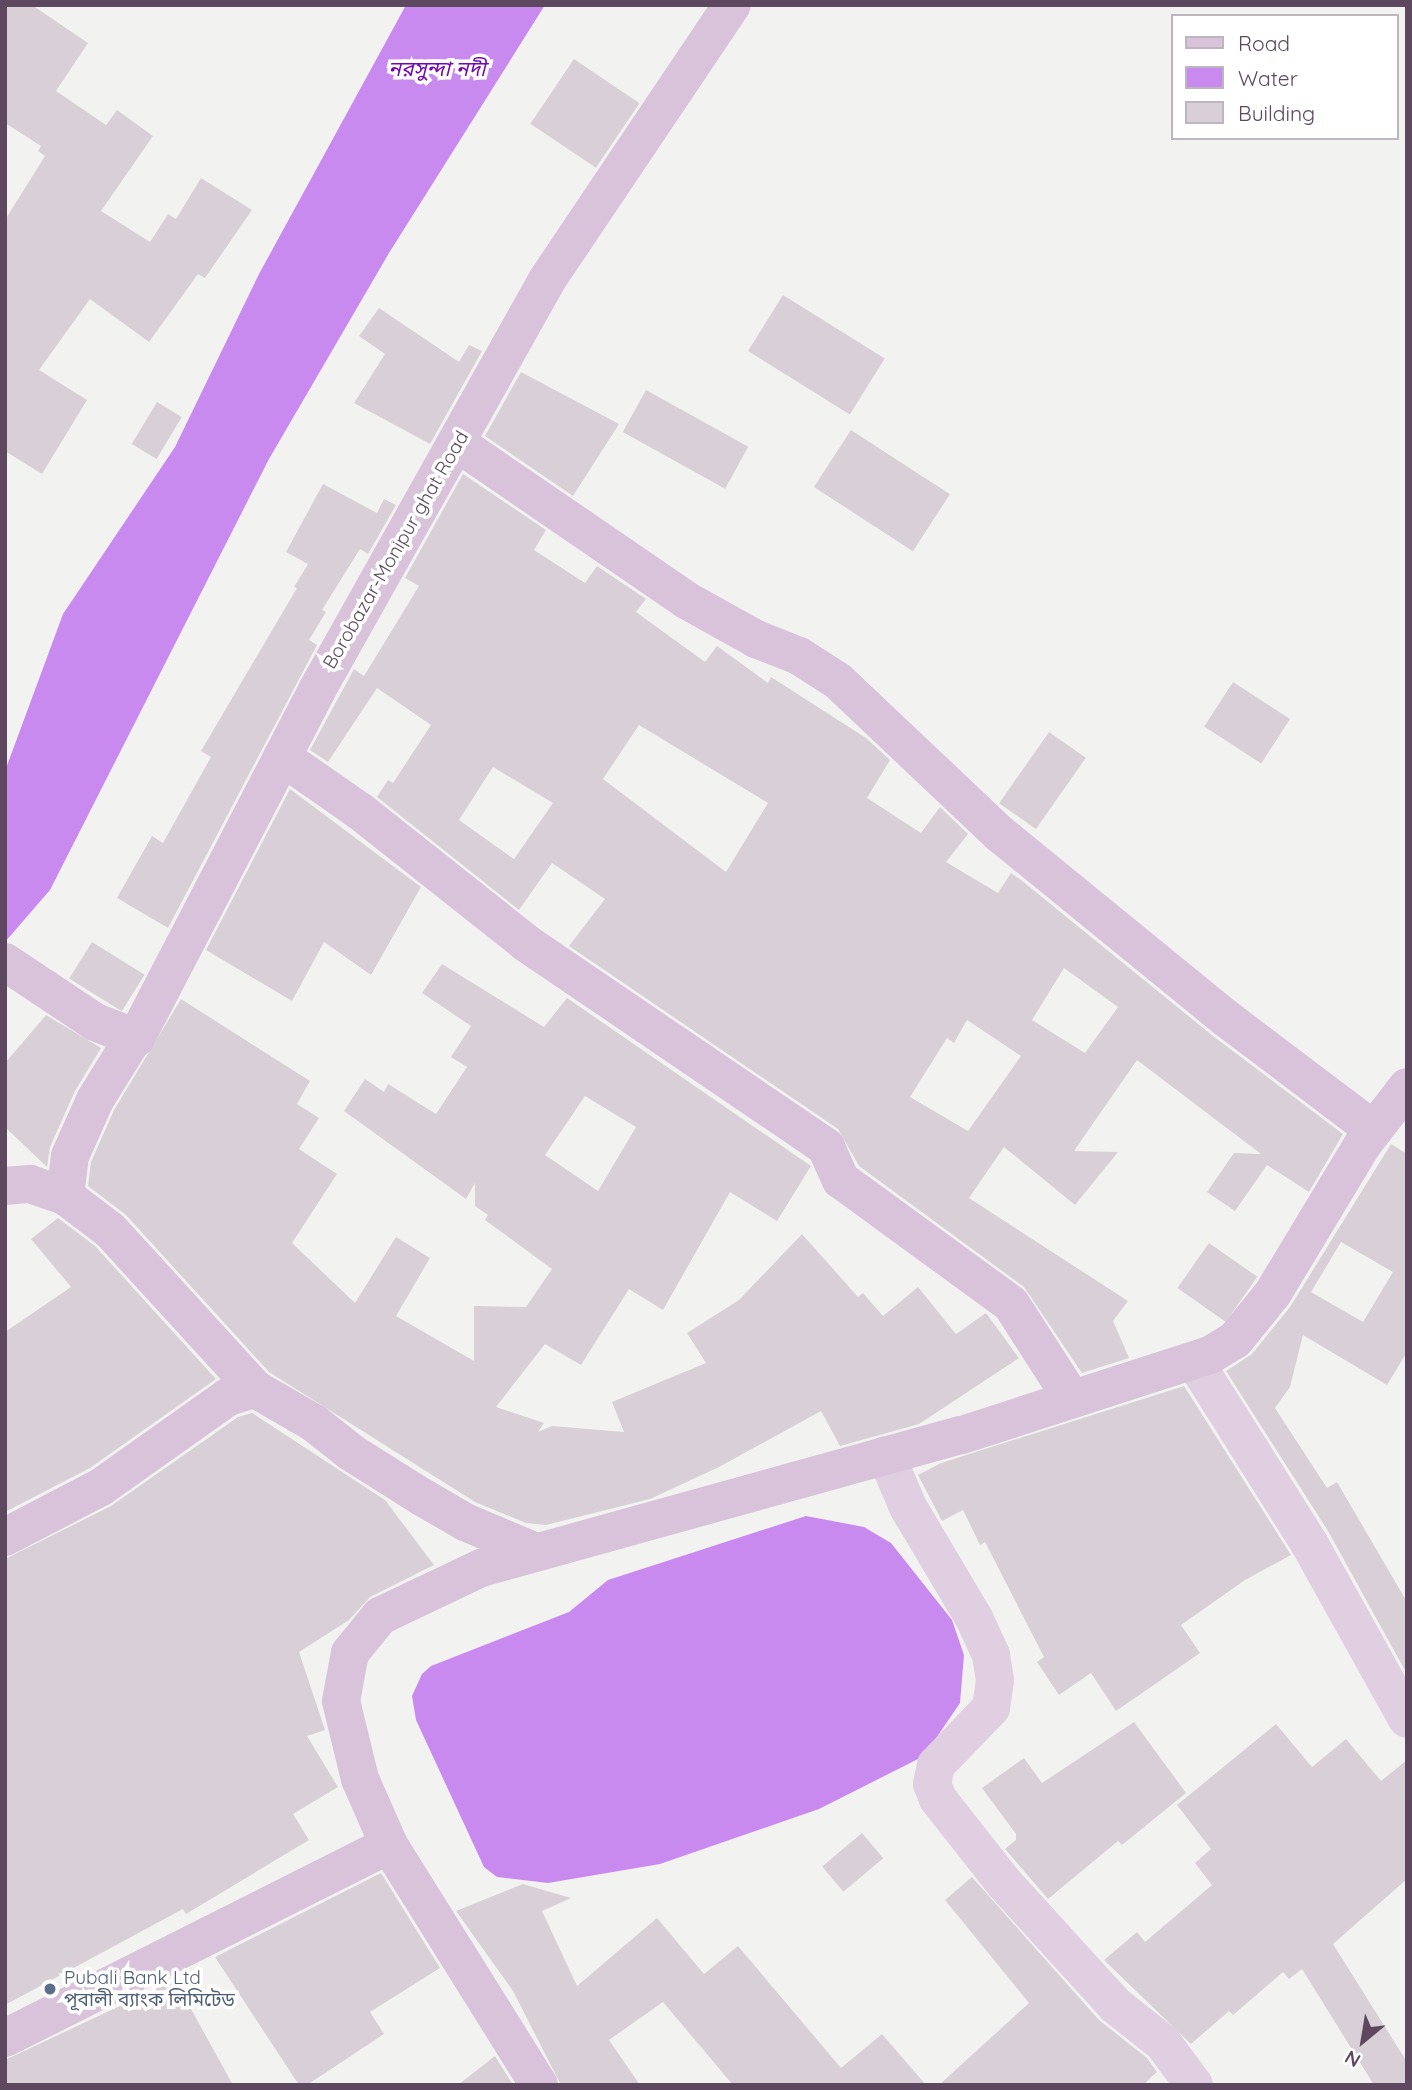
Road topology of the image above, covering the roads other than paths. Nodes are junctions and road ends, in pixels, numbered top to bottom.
1 (732, 5) edge
2 (457, 443) junction
3 (282, 757) junction
4 (5, 961) edge
5 (132, 1040) junction
6 (1407, 1087) edge
7 (1374, 1130) junction
8 (5, 1186) edge
9 (65, 1196) junction
10 (1195, 1362) junction
11 (255, 1389) junction
12 (1072, 1399) junction
13 (886, 1455) junction
14 (5, 1537) edge
15 (536, 1552) junction
16 (1407, 1719) edge
17 (389, 1845) junction
18 (5, 2038) edge
19 (1200, 2082) edge
20 (539, 2085) edge

1 - 2 street, Borobazar-Monipur ghat Road
2 - 3 street, Borobazar-Monipur ghat Road
2 - 7 street
3 - 5 street, Borobazar-Monipur ghat Road
3 - 12 street
4 - 5 street
5 - 9 street, Borobazar-Monipur ghat Road
6 - 7 street
7 - 10 street
8 - 9 street
9 - 11 street
10 - 12 street
10 - 16 street
11 - 14 street
11 - 15 street
12 - 13 street
13 - 15 street
13 - 19 street
15 - 17 street
17 - 18 street
17 - 20 street

